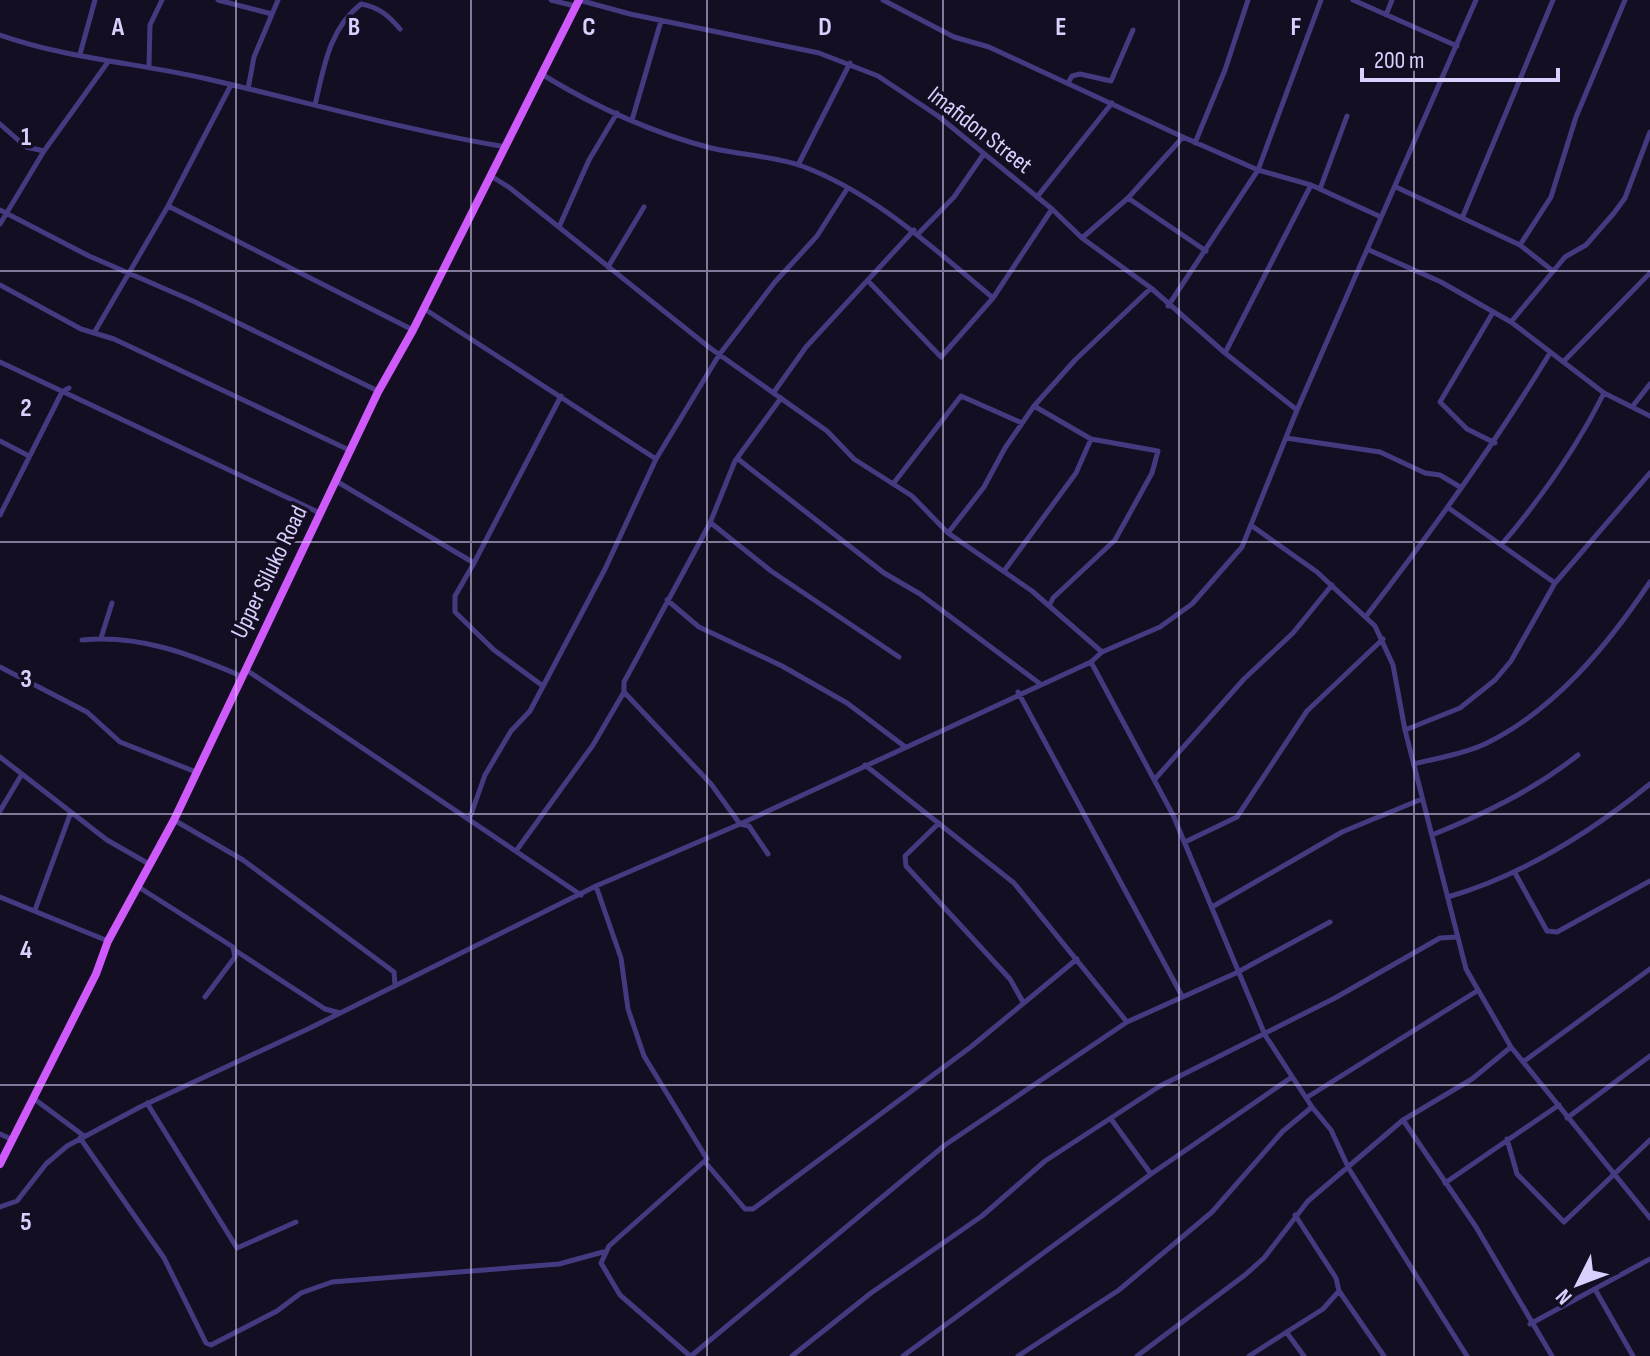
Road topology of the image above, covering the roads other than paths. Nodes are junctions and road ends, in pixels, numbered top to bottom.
1 (95, 0) edge
2 (162, 0) edge
3 (218, 0) edge
4 (278, 0) edge
5 (551, 0) edge
6 (883, 0) edge
7 (1248, 0) edge
8 (1321, 0) edge
9 (1353, 0) edge
10 (1392, 0) edge
11 (1476, 0) edge
12 (1553, 0) edge
13 (1625, 0) edge
14 (578, 3) edge
15 (272, 14) junction
16 (1386, 15) junction
17 (661, 21) junction
18 (400, 29) dead end
19 (1133, 30) dead end
20 (0, 35) edge
21 (1457, 46) junction
22 (80, 54) junction
23 (108, 62) junction
24 (850, 63) junction
25 (149, 67) junction
26 (543, 75) junction
27 (1068, 83) junction
28 (231, 85) junction
29 (248, 89) junction
30 (1112, 103) junction
31 (315, 105) junction
32 (617, 113) junction
33 (1347, 116) dead end
34 (632, 120) junction
35 (0, 124) edge
36 (1650, 132) edge
37 (1183, 137) junction
38 (1195, 143) junction
39 (507, 147) junction
40 (44, 151) junction
41 (983, 155) junction
42 (798, 165) junction
43 (1258, 170) junction
44 (491, 176) junction
45 (1311, 185) junction
46 (1396, 187) junction
47 (847, 189) junction
48 (1320, 189) junction
49 (1037, 197) junction
50 (1128, 198) junction
51 (168, 206) junction
52 (644, 207) dead end
53 (1052, 209) junction
54 (3, 211) edge
55 (1463, 216) junction
56 (1381, 217) junction
57 (0, 224) edge
58 (559, 227) junction
59 (916, 232) junction
60 (1082, 238) junction
61 (1520, 245) junction
62 (1369, 250) junction
63 (1206, 251) junction
64 (608, 267) junction
65 (1553, 271) junction
66 (130, 272) junction
67 (1650, 273) edge
68 (870, 283) dead end
69 (0, 285) edge
70 (1151, 288) junction
71 (993, 298) junction
72 (1168, 306) junction
73 (423, 308) junction
74 (1492, 314) junction
75 (1511, 322) junction
76 (413, 330) junction
77 (94, 333) junction
78 (1225, 353) junction
79 (1550, 353) junction
80 (719, 355) junction
81 (1565, 360) junction
82 (0, 362) edge
83 (1650, 384) edge
84 (69, 388) dead end
85 (62, 392) junction
86 (378, 392) junction
87 (774, 392) junction
88 (1604, 393) junction
89 (561, 396) junction
90 (781, 398) junction
91 (1034, 406) junction
92 (1632, 407) junction
93 (1297, 410) junction
94 (1650, 416) edge
95 (1022, 423) junction
96 (1286, 438) junction
97 (1091, 439) junction
98 (0, 441) edge
99 (1495, 443) junction
100 (350, 450) junction
101 (29, 456) junction
102 (656, 459) junction
103 (738, 459) junction
104 (1650, 473) edge
105 (335, 481) junction
106 (893, 484) junction
107 (1460, 487) junction
108 (1450, 509) junction
109 (320, 513) junction
110 (0, 515) edge
111 (710, 523) junction
112 (1252, 526) junction
113 (948, 533) junction
114 (1502, 544) junction
115 (474, 563) junction
116 (1004, 571) junction
117 (1650, 582) edge
118 (1555, 583) junction
119 (1332, 585) junction
120 (667, 600) junction
121 (1049, 606) junction
122 (1367, 615) junction
123 (103, 635) junction
124 (1383, 639) junction
125 (82, 640) dead end
126 (1102, 652) junction
127 (899, 657) dead end
128 (1091, 662) junction
129 (0, 667) edge
130 (243, 672) junction
131 (1039, 683) junction
132 (543, 686) junction
133 (624, 692) junction
134 (1018, 692) junction
135 (1405, 730) junction
136 (904, 746) junction
137 (1578, 755) dead end
138 (0, 757) edge
139 (1414, 764) junction
140 (865, 765) junction
141 (196, 772) junction
142 (22, 774) junction
143 (1154, 780) junction
144 (1650, 784) edge
145 (1422, 799) junction
146 (0, 811) edge
147 (71, 812) junction
148 (174, 820) junction
149 (469, 820) junction
150 (939, 823) junction
151 (740, 824) junction
152 (1432, 835) junction
153 (1185, 842) junction
154 (516, 851) junction
155 (768, 854) dead end
156 (149, 864) junction
157 (1515, 873) junction
158 (1650, 881) edge
159 (137, 886) junction
160 (596, 886) junction
161 (582, 895) junction
162 (0, 897) edge
163 (1448, 897) junction
164 (1212, 907) junction
165 (35, 910) junction
166 (1330, 922) dead end
167 (1457, 937) junction
168 (108, 941) junction
169 (236, 951) junction
170 (1077, 959) junction
171 (1650, 969) edge
172 (1236, 973) junction
173 (395, 986) junction
174 (1477, 991) junction
175 (1182, 996) junction
176 (205, 997) dead end
177 (1023, 1002) dead end
178 (341, 1013) junction
179 (1127, 1022) junction
180 (1265, 1035) junction
181 (1511, 1047) junction
182 (1650, 1056) edge
183 (1523, 1062) junction
184 (1292, 1077) junction
185 (33, 1098) junction
186 (1306, 1098) junction
187 (147, 1103) junction
188 (1559, 1105) junction
189 (1312, 1107) junction
190 (1567, 1118) junction
191 (1111, 1119) junction
192 (1403, 1120) junction
193 (0, 1134) edge
194 (82, 1137) junction
195 (11, 1139) junction
196 (1507, 1139) junction
197 (1650, 1140) edge
198 (705, 1162) junction
199 (0, 1164) edge
200 (1349, 1169) junction
201 (1151, 1174) junction
202 (1613, 1174) junction
203 (1445, 1183) junction
204 (0, 1207) edge
205 (1295, 1215) junction
206 (1650, 1218) edge
207 (296, 1222) dead end
208 (603, 1252) junction
209 (1650, 1259) edge
210 (1339, 1291) junction
211 (1596, 1291) junction
212 (1530, 1324) junction
213 (1287, 1333) junction
214 (691, 1356) edge
215 (792, 1356) edge
216 (903, 1356) edge
217 (1018, 1356) edge
218 (1137, 1356) edge
219 (1249, 1356) edge
220 (1304, 1356) edge
221 (1384, 1356) edge
222 (1467, 1356) edge
223 (1552, 1356) edge
224 (1633, 1356) edge

1 - 22 street
2 - 25 street
3 - 15 street
4 - 15 street
5 - 14 street, Imafidon Street
6 - 27 street
7 - 38 street
8 - 43 street
9 - 16 street
10 - 16 street
11 - 21 street
12 - 55 street
13 - 61 street
14 - 17 street, Imafidon Street
14 - 26 main road, Upper Siluko Road
15 - 29 street
16 - 21 street
17 - 24 street, Imafidon Street
17 - 34 street
18 - 31 street
19 - 27 street
20 - 22 street
21 - 46 street
22 - 23 street
23 - 25 street
23 - 40 street
24 - 41 street, Imafidon Street
24 - 42 street
25 - 28 street
26 - 32 street
26 - 39 main road, Upper Siluko Road
27 - 30 street
28 - 29 street
28 - 51 street
29 - 31 street
30 - 37 street
30 - 49 street
31 - 39 street
32 - 34 street
32 - 58 street
33 - 48 street
34 - 42 street
35 - 40 street
36 - 65 street
37 - 38 street
37 - 50 street
38 - 43 street
39 - 44 main road, Upper Siluko Road
40 - 54 street
41 - 49 street, Imafidon Street
41 - 59 street
42 - 47 street
43 - 45 street
43 - 63 street
44 - 58 street
44 - 73 main road, Upper Siluko Road
45 - 48 street
45 - 78 street
46 - 55 street
46 - 56 street
47 - 59 street
47 - 80 street
48 - 56 street
49 - 53 street, Imafidon Street
50 - 60 street
50 - 63 street
51 - 66 street
51 - 76 street
52 - 64 street
53 - 60 street, Imafidon Street
53 - 71 street
54 - 57 street
54 - 66 street
55 - 61 street
56 - 62 street
58 - 64 street
59 - 71 street
59 - 87 street
60 - 70 street, Imafidon Street
61 - 65 street
62 - 74 street
62 - 93 street
63 - 72 street
64 - 80 street
65 - 75 street
66 - 77 street
66 - 86 street
67 - 81 street
68 - 71 street
69 - 77 street
70 - 72 street, Imafidon Street
70 - 91 street
72 - 78 street, Imafidon Street
73 - 76 main road, Upper Siluko Road
73 - 89 street
74 - 75 street
74 - 99 street
75 - 79 street
76 - 86 main road, Upper Siluko Road
77 - 100 street
78 - 93 street, Imafidon Street
79 - 81 street
79 - 99 street
80 - 87 street
80 - 102 street
81 - 88 street
82 - 85 street
83 - 92 street
84 - 85 street
85 - 101 street
85 - 109 street
86 - 100 main road, Upper Siluko Road
87 - 90 street
88 - 92 street
88 - 114 street
89 - 102 street
89 - 115 street
90 - 103 street
90 - 106 street
91 - 95 street
91 - 97 street
92 - 94 street
93 - 96 street
95 - 106 street
95 - 113 street
96 - 107 street
96 - 112 street
97 - 116 street
97 - 121 street
98 - 101 street
99 - 107 street
100 - 105 main road, Upper Siluko Road
101 - 110 street
102 - 132 street
103 - 111 street
103 - 131 street
104 - 118 street
105 - 109 main road, Upper Siluko Road
105 - 115 street
106 - 113 street
107 - 108 street
108 - 114 street
108 - 122 street
109 - 130 main road, Upper Siluko Road
111 - 120 street
111 - 127 street
112 - 119 street
112 - 126 street
113 - 116 street
114 - 118 street
115 - 132 street
116 - 121 street
117 - 139 street
118 - 135 street
119 - 122 street
119 - 143 street
120 - 133 street
120 - 136 street
121 - 126 street
122 - 124 street
123 - 123 street
123 - 125 street
123 - 130 street
124 - 135 street
124 - 153 street
126 - 128 street
128 - 131 street
128 - 143 street
129 - 141 street
130 - 141 main road, Upper Siluko Road
130 - 149 street
131 - 134 street
132 - 149 street
133 - 151 street
133 - 154 street
134 - 136 street
134 - 175 street
135 - 139 street
136 - 140 street
137 - 152 street
138 - 142 street
139 - 145 street
140 - 150 street
140 - 151 street
141 - 148 main road, Upper Siluko Road
142 - 146 street
142 - 147 street
143 - 153 street
144 - 157 street
145 - 152 street
145 - 164 street
147 - 156 street
147 - 165 street
148 - 156 main road, Upper Siluko Road
148 - 173 street
149 - 154 street
150 - 170 street
150 - 177 street
151 - 155 street
151 - 160 street
152 - 163 street
153 - 164 street
154 - 161 street
156 - 159 main road, Upper Siluko Road
157 - 158 street
157 - 163 street
159 - 168 main road, Upper Siluko Road
159 - 169 street
160 - 161 street
160 - 198 street
161 - 173 street
162 - 165 street
163 - 167 street
164 - 172 street
165 - 168 street
166 - 172 street
167 - 174 street
167 - 180 street
168 - 185 main road, Upper Siluko Road
169 - 176 street
169 - 178 street
170 - 179 street
170 - 198 street
171 - 183 street
172 - 175 street
172 - 180 street
173 - 178 street
174 - 181 street
174 - 186 street
175 - 179 street
178 - 187 street
179 - 214 street
180 - 184 street
180 - 191 street
181 - 183 street
181 - 192 street
182 - 190 street
183 - 188 street
184 - 186 street
184 - 201 street
185 - 194 street
185 - 195 main road, Upper Siluko Road
186 - 189 street
187 - 194 street
187 - 207 street
188 - 190 street
188 - 196 street
189 - 200 street
189 - 217 street
190 - 202 street
191 - 201 street
191 - 215 street
192 - 200 street
192 - 203 street
193 - 195 street
194 - 204 street
194 - 208 street
195 - 199 main road, Upper Siluko Road
196 - 202 street
196 - 203 street
197 - 202 street
198 - 208 street
200 - 205 street
200 - 222 street
201 - 216 street
202 - 206 street
203 - 212 street
205 - 210 street
205 - 218 street
208 - 214 street
209 - 211 street
210 - 213 street
210 - 221 street
211 - 212 street
211 - 224 street
212 - 223 street
213 - 219 street
213 - 220 street

